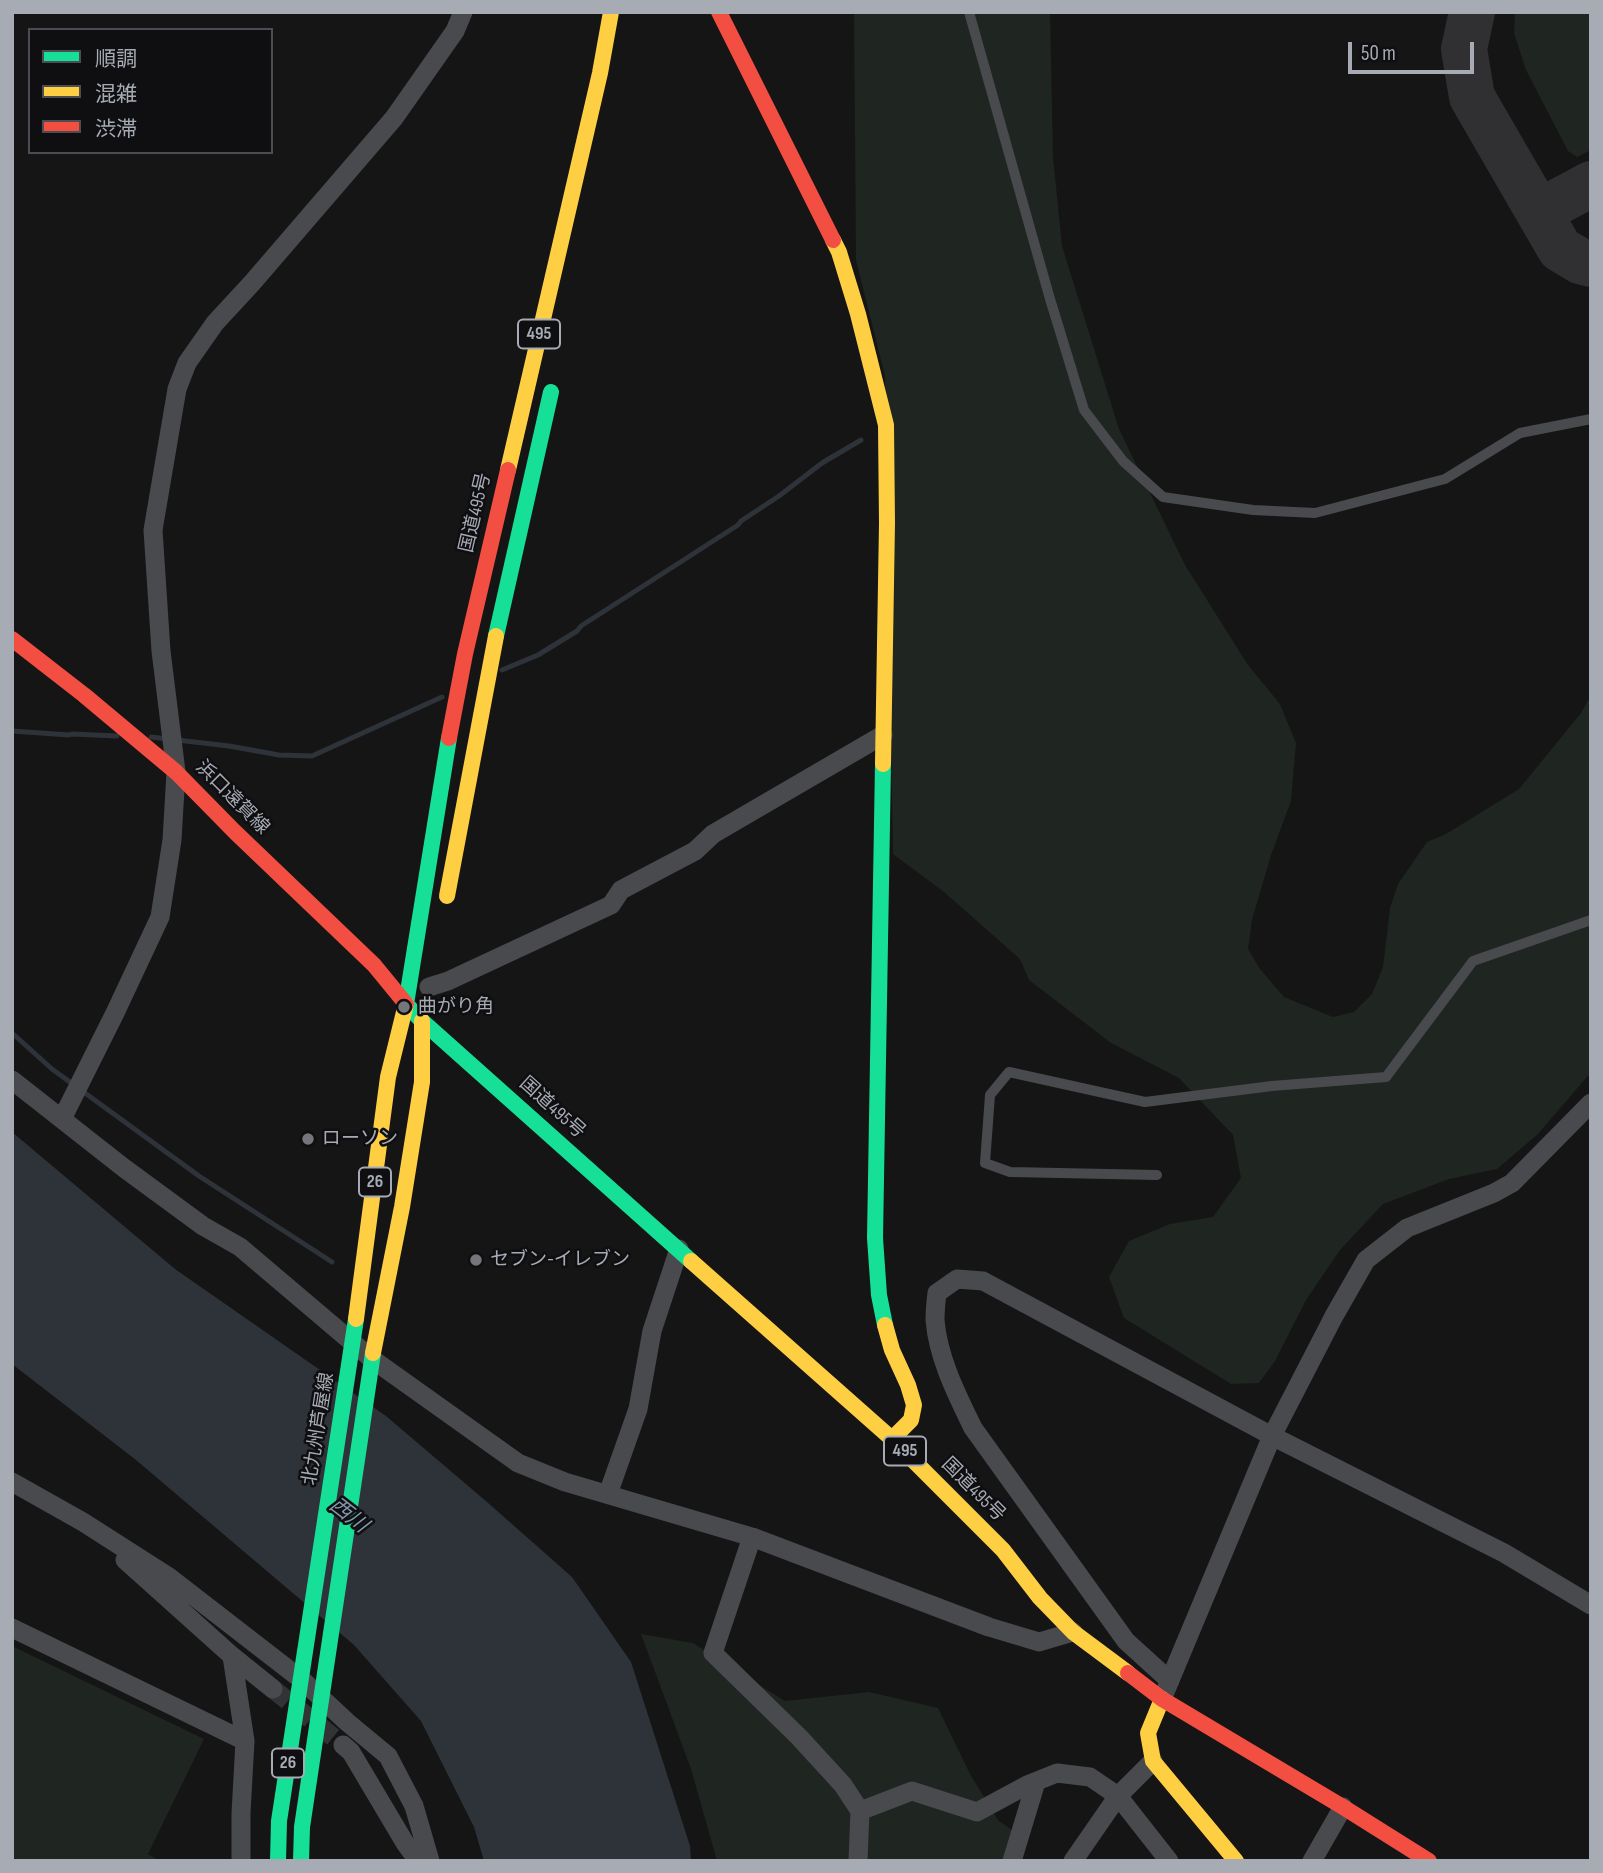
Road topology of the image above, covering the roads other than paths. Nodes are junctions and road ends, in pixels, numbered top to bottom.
1 (463, 12) edge
2 (611, 12) edge
3 (719, 12) edge
4 (969, 12) edge
5 (555, 373) dead end
6 (1591, 419) edge
7 (12, 639) edge
8 (883, 735) junction
9 (176, 772) junction
10 (444, 908) dead end
11 (1591, 920) edge
12 (430, 981) joint
13 (406, 1004) junction
14 (422, 1021) junction
15 (12, 1080) edge
16 (1591, 1103) edge
17 (62, 1119) junction
18 (1157, 1175) dead end
19 (679, 1249) junction
20 (351, 1353) junction
21 (371, 1368) junction
22 (1272, 1436) junction
23 (892, 1439) junction
24 (12, 1482) edge
25 (608, 1494) junction
26 (83, 1522) junction
27 (752, 1537) junction
28 (1591, 1605) edge
29 (12, 1628) edge
30 (1073, 1632) junction
31 (232, 1656) junction
32 (303, 1673) junction
33 (1170, 1681) junction
34 (273, 1689) tunnel mouth
35 (322, 1689) junction
36 (1162, 1699) junction
37 (245, 1741) junction
38 (343, 1745) tunnel mouth
39 (1153, 1761) junction
40 (1036, 1782) junction
41 (1118, 1797) junction
42 (1343, 1807) junction
43 (860, 1811) junction
44 (1228, 1858) edge
45 (241, 1861) edge
46 (278, 1861) edge
47 (301, 1861) edge
48 (418, 1861) edge
49 (430, 1861) edge
50 (858, 1861) edge
51 (1012, 1861) edge
52 (1073, 1861) edge
53 (1169, 1861) edge
54 (1312, 1861) edge
55 (1429, 1861) edge

1 - 9 street
2 - 13 main road, 国道495号 / 495
3 - 8 main road
4 - 6 lane
5 - 10 main road, 495
7 - 9 main road, 浜口遠賀線
8 - 12 street
8 - 23 main road
9 - 13 main road, 浜口遠賀線
9 - 17 street
11 - 18 lane
12 - 14 main road
13 - 14 main road, 国道495号 / 495
13 - 20 main road, 北九州芦屋線 / 26
14 - 19 main road, 国道495号 / 495
14 - 21 main road, 26
15 - 17 street
16 - 22 street
17 - 20 street
19 - 23 main road, 国道495号 / 495
19 - 25 street
20 - 21 street
20 - 32 main road, 北九州芦屋線 / 26
21 - 25 street
21 - 35 main road, 26
22 - 28 street
22 - 33 street
22 - 33 street
23 - 30 main road, 国道495号 / 495
24 - 26 street
25 - 27 street
26 - 31 street
26 - 32 street
27 - 30 street
27 - 43 street
29 - 37 street
30 - 36 main road, 国道495号 / 495
31 - 34 street
31 - 37 street
32 - 35 street
32 - 46 main road, 北九州芦屋線 / 26
33 - 36 street
35 - 47 main road, 26
35 - 49 street
36 - 39 main road
36 - 42 main road, 国道495号 / 495
37 - 45 street
38 - 48 street
39 - 41 street
39 - 44 main road
40 - 41 street
40 - 43 street
40 - 51 street
41 - 52 street
41 - 53 street
42 - 54 street
42 - 55 main road, 国道495号 / 495
43 - 50 street

